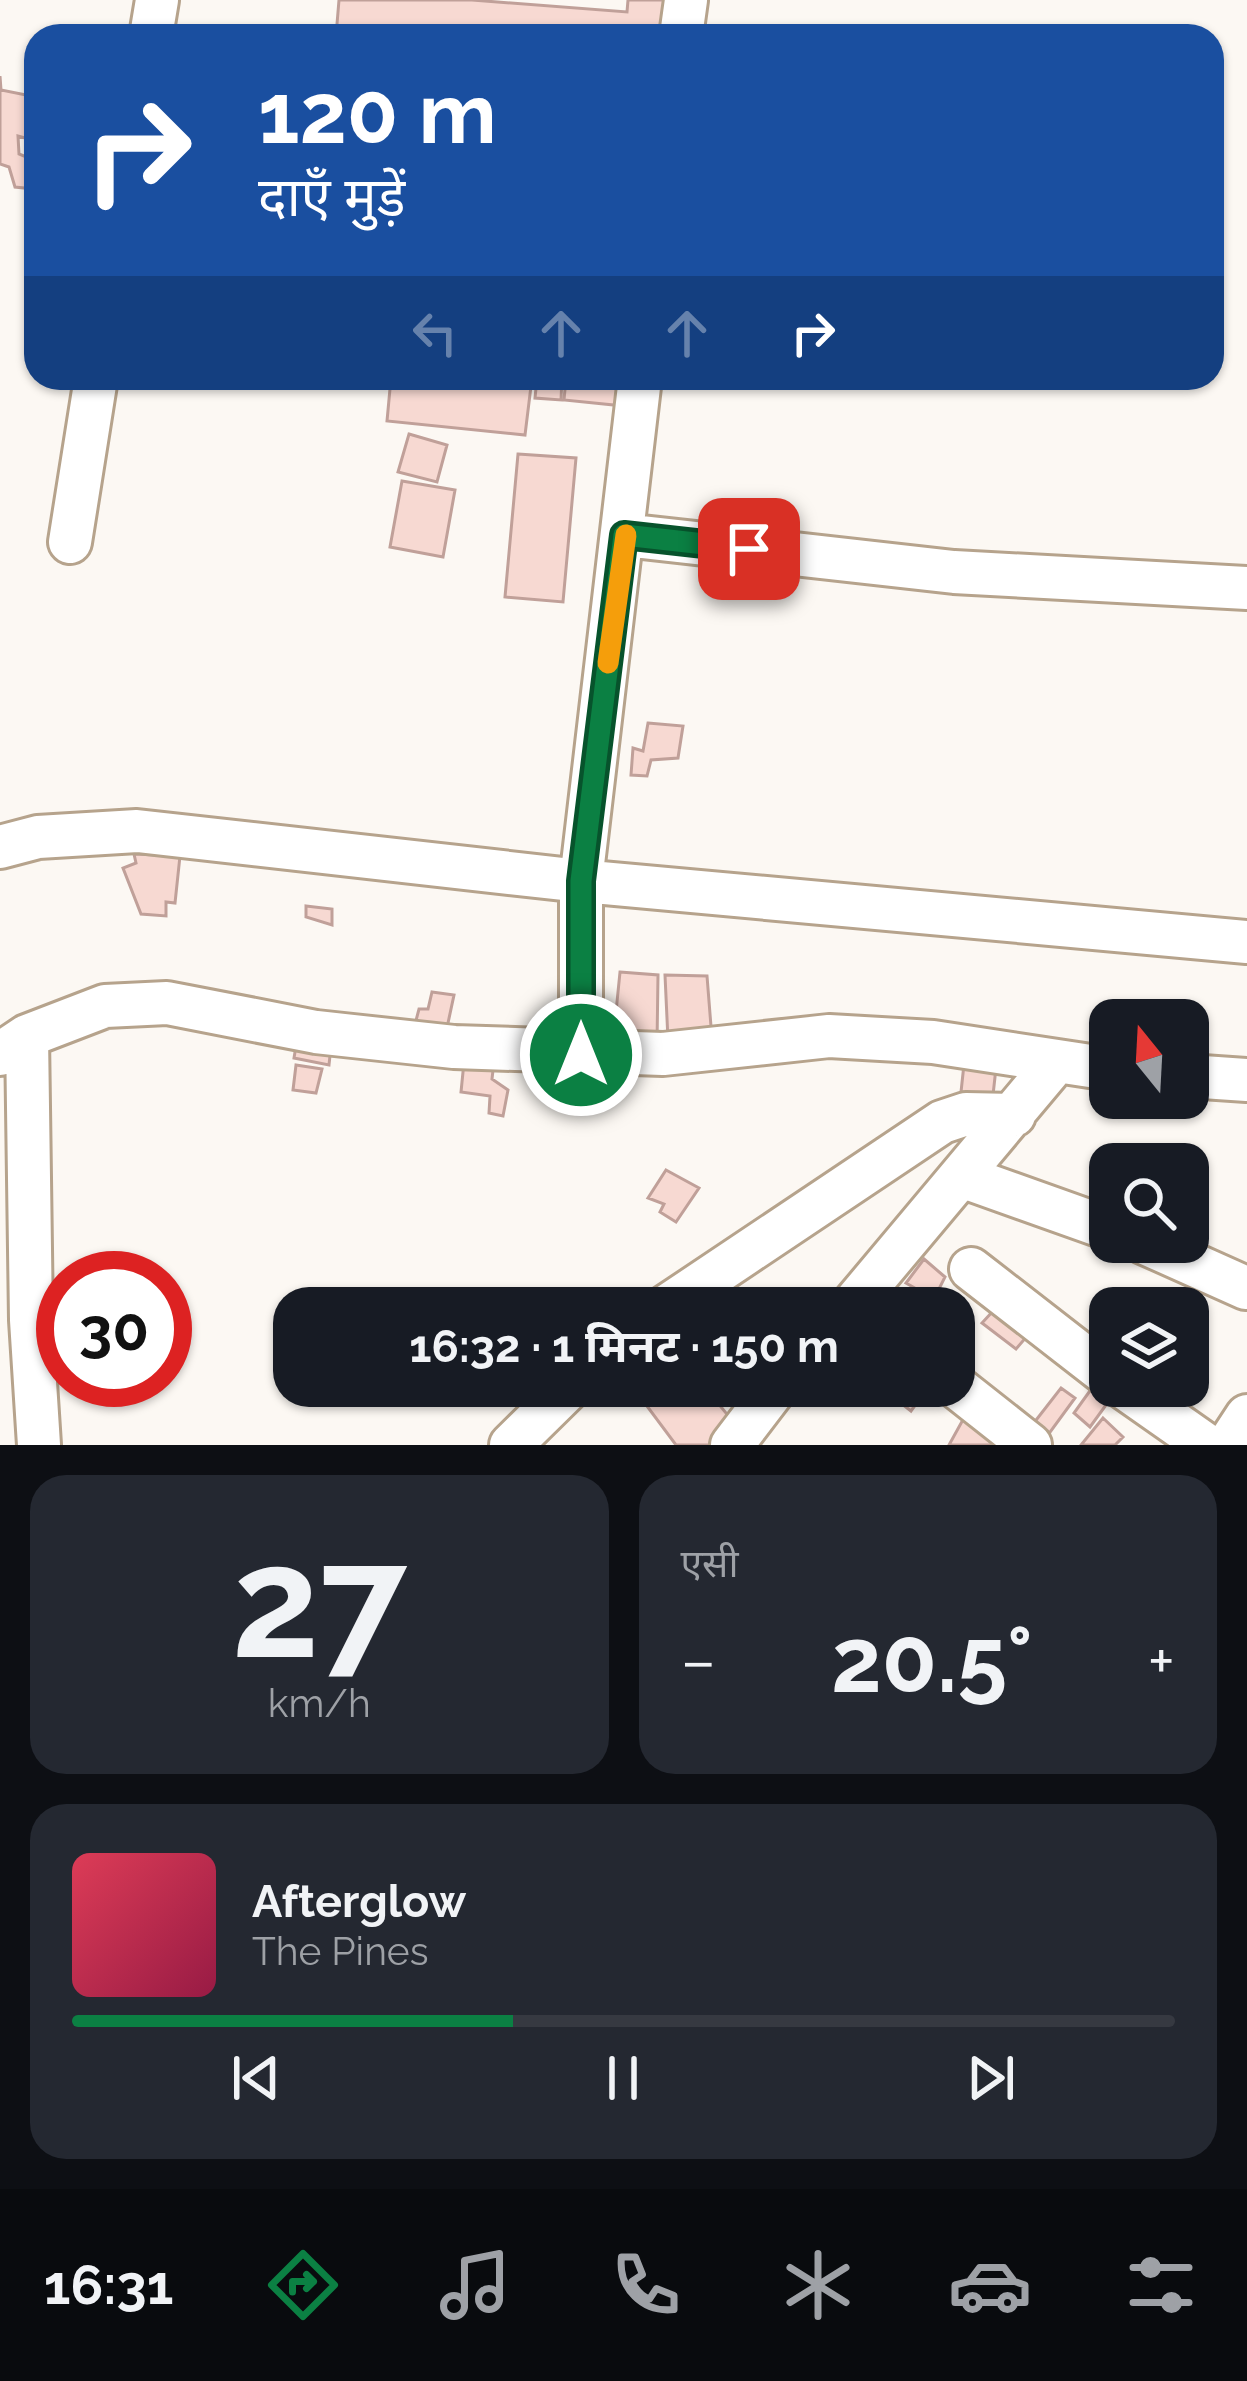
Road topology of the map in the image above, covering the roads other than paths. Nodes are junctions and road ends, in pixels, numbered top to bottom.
1 (94, 390) edge
2 (639, 390) edge
3 (624, 535) junction
4 (70, 542) dead end
5 (1247, 588) edge
6 (0, 847) edge
7 (581, 881) junction
8 (1247, 942) edge
9 (13, 1045) edge
10 (581, 1055) junction
11 (1058, 1061) junction
12 (1089, 1066) edge
13 (1209, 1077) edge
14 (1247, 1080) edge
15 (1014, 1114) junction
16 (964, 1177) junction
17 (1089, 1222) edge
18 (1190, 1263) edge
19 (971, 1269) dead end
20 (695, 1287) edge
21 (871, 1287) edge
22 (1246, 1288) edge
23 (1089, 1361) edge
24 (975, 1402) edge
25 (550, 1407) edge
26 (761, 1407) edge
27 (1152, 1407) edge
28 (1247, 1416) edge
29 (39, 1445) edge
30 (511, 1445) edge
31 (732, 1445) edge
32 (1030, 1445) edge
33 (1206, 1445) edge
34 (1228, 1445) edge

1 - 4 street
2 - 3 street
3 - 5 street
3 - 7 street
6 - 7 street
7 - 8 street
7 - 10 street
9 - 10 street
9 - 29 street
10 - 11 street
11 - 12 street
11 - 15 street
13 - 14 street
15 - 16 street
15 - 20 street
16 - 17 street
16 - 21 street
18 - 22 street
19 - 23 street
24 - 32 street
25 - 30 street
26 - 31 street
27 - 33 street
28 - 34 street

